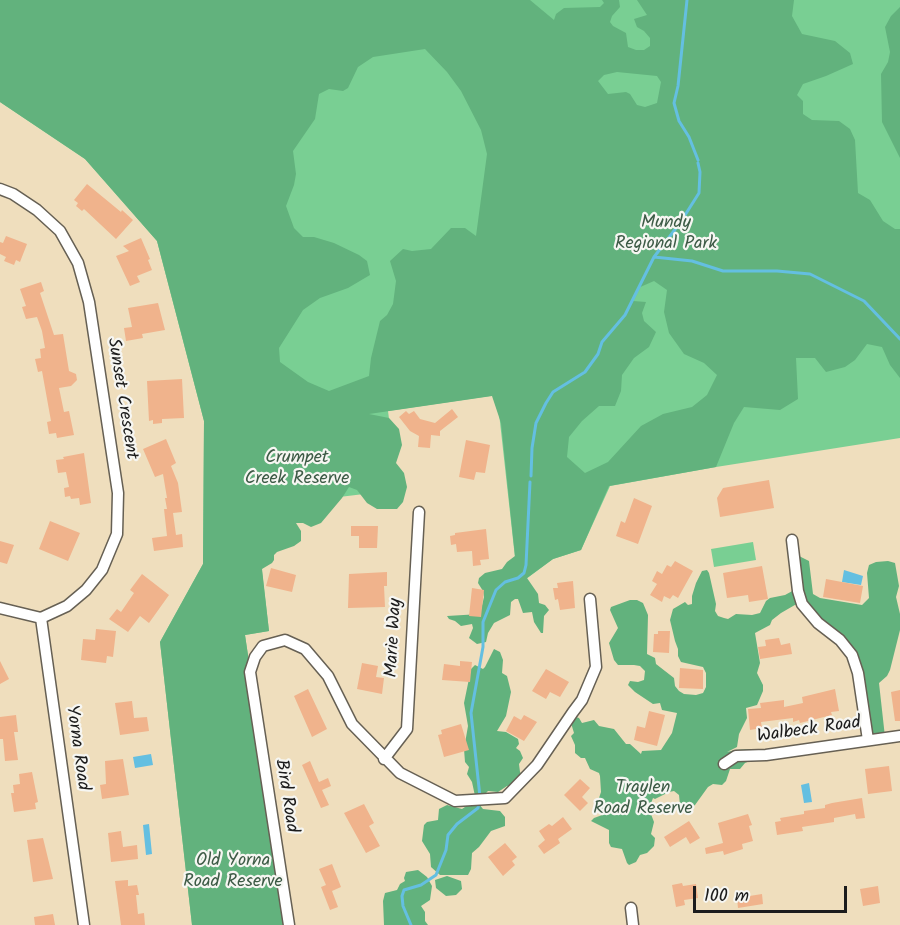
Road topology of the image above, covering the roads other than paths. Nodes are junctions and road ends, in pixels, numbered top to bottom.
1 (0, 189) edge
2 (419, 512) dead end
3 (792, 540) dead end
4 (590, 599) dead end
5 (0, 608) edge
6 (41, 618) junction
7 (900, 736) edge
8 (868, 740) junction
9 (384, 759) junction
10 (724, 764) dead end
11 (631, 908) dead end
12 (84, 925) edge
13 (289, 925) edge
14 (633, 925) edge

1 - 6 street, Sunset Crescent
2 - 9 street, Marie Way
3 - 8 street
4 - 9 street
5 - 6 street
6 - 12 street, Yorna Road
7 - 8 street, Walbeck Road
8 - 10 street, Walbeck Road
9 - 13 street, Bird Road
11 - 14 street

